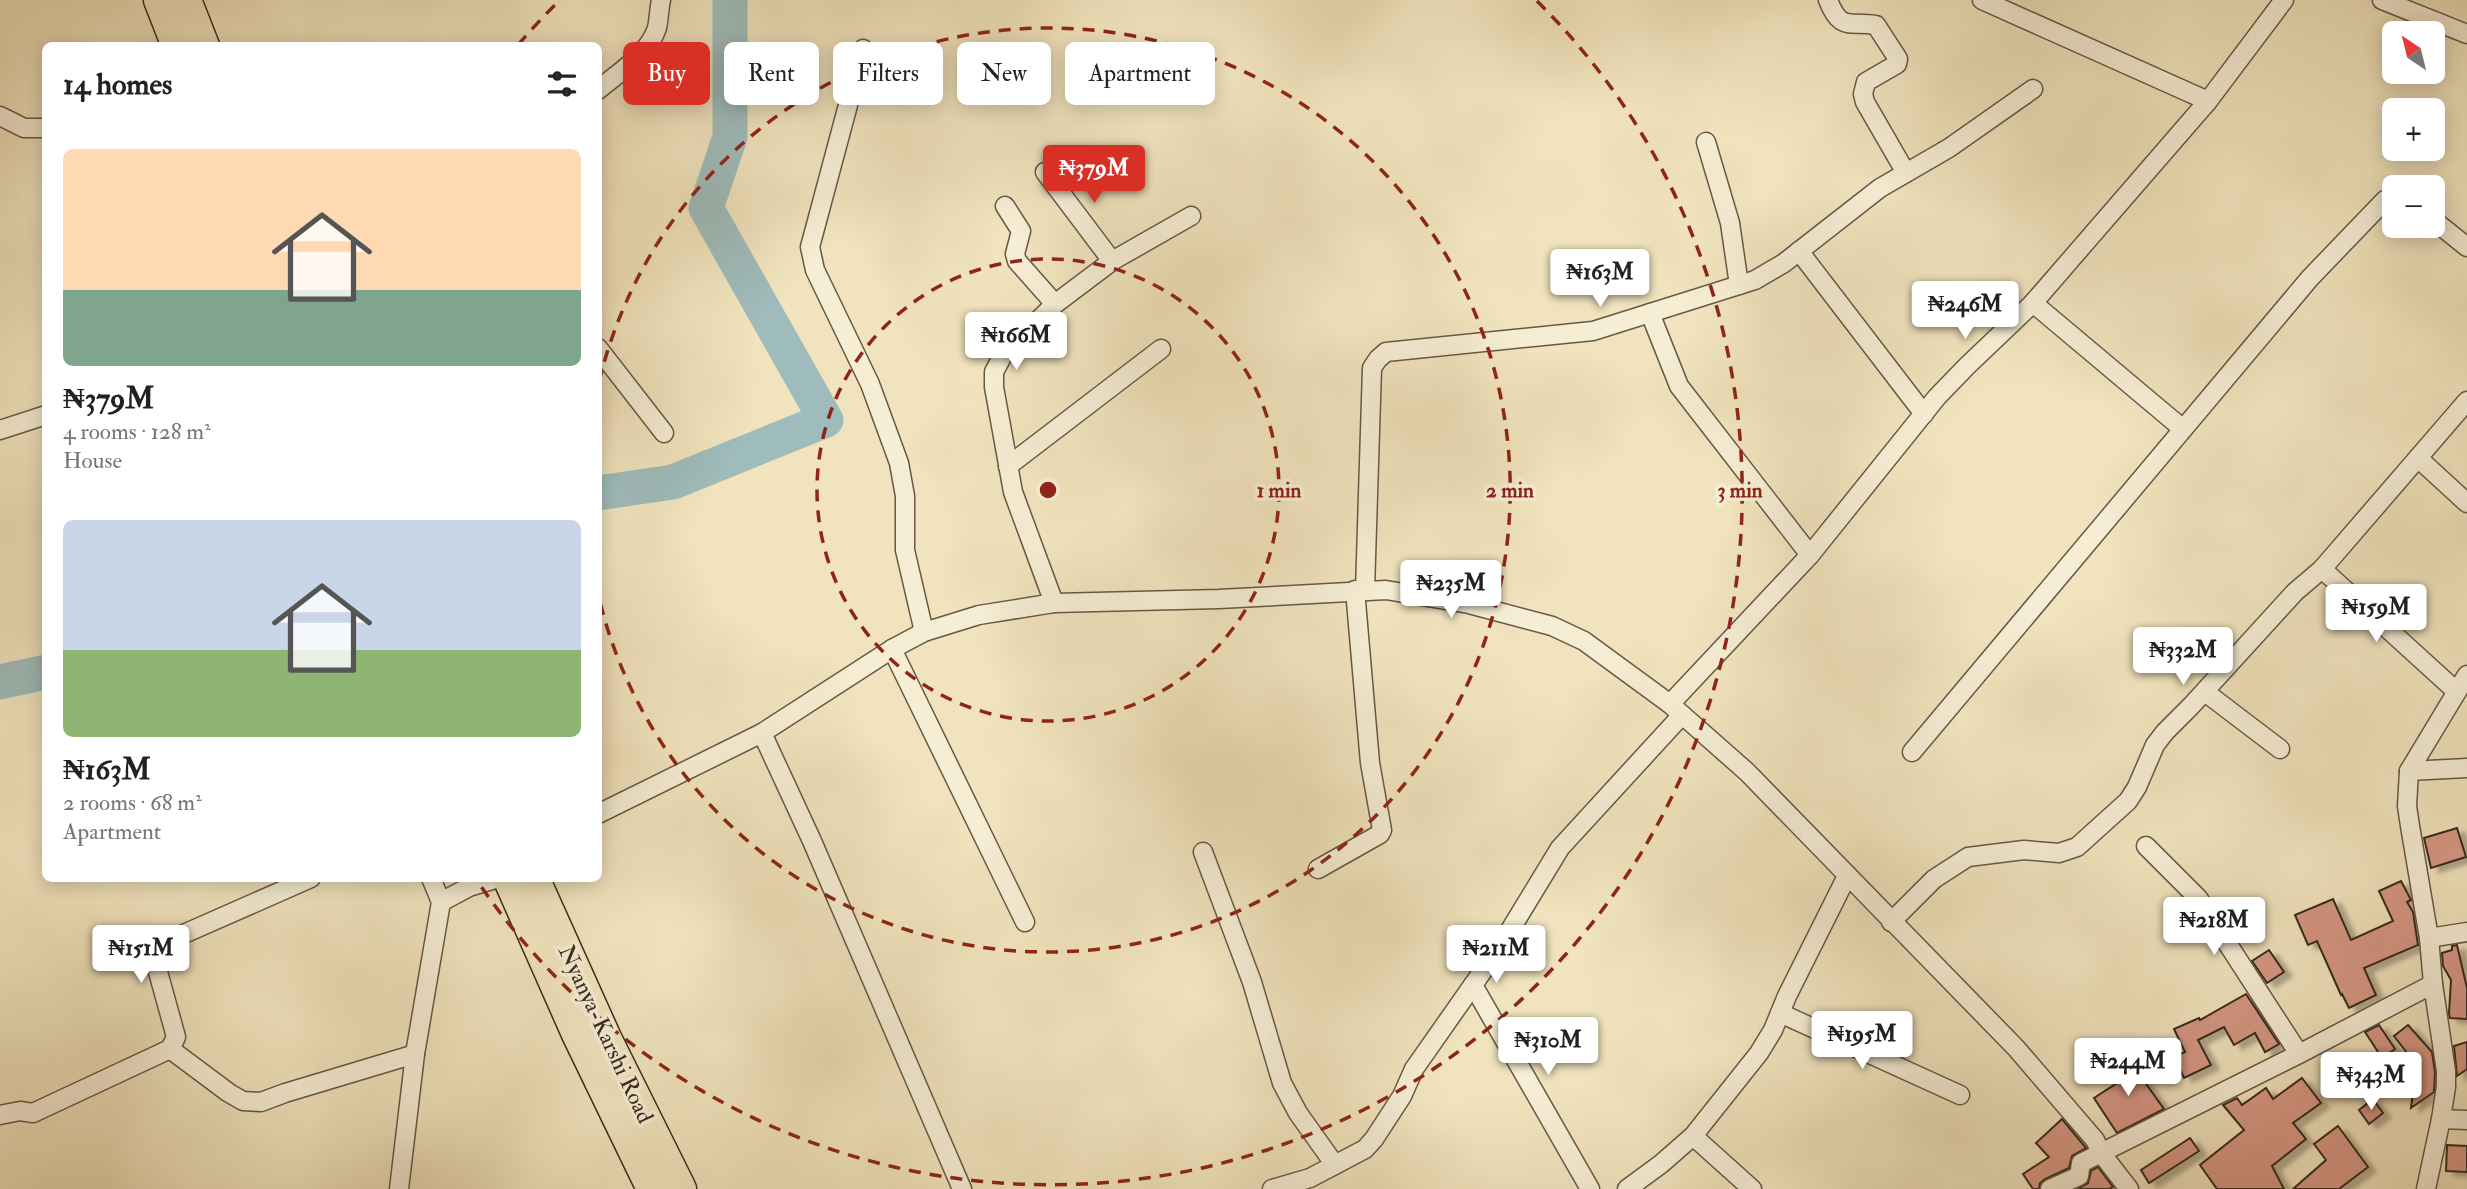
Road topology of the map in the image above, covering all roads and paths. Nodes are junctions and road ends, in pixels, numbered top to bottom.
1 (159, 0) edge
2 (186, 0) edge
3 (661, 0) edge
4 (1828, 0) edge
5 (1982, 0) edge
6 (2284, 0) edge
7 (2382, 0) edge
8 (2467, 34) edge
9 (175, 42) edge
10 (202, 42) edge
11 (602, 87) edge
12 (2034, 89) dead end
13 (2208, 101) junction
14 (848, 105) edge
15 (0, 116) edge
16 (42, 128) edge
17 (1706, 142) dead end
18 (1045, 172) dead end
19 (1906, 173) junction
20 (2382, 203) edge
21 (1005, 206) dead end
22 (1191, 215) dead end
23 (2445, 229) edge
24 (2467, 247) edge
25 (1799, 251) junction
26 (1112, 261) junction
27 (1739, 285) junction
28 (2033, 303) junction
29 (1055, 304) junction
30 (1650, 313) junction
31 (1161, 349) dead end
32 (602, 353) edge
33 (2467, 401) edge
34 (1924, 414) junction
35 (42, 416) edge
36 (2183, 429) junction
37 (0, 430) edge
38 (664, 433) dead end
39 (2418, 458) junction
40 (1008, 466) junction
41 (2467, 503) edge
42 (1810, 555) junction
43 (2322, 569) junction
44 (1360, 590) junction
45 (1054, 603) junction
46 (924, 632) junction
47 (892, 649) junction
48 (2467, 675) edge
49 (2456, 691) junction
50 (2205, 692) junction
51 (1676, 709) junction
52 (762, 733) junction
53 (2280, 748) dead end
54 (1912, 752) dead end
55 (2467, 768) edge
56 (2409, 771) junction
57 (602, 812) edge
58 (2146, 846) dead end
59 (1203, 852) dead end
60 (1318, 869) dead end
61 (1847, 876) junction
62 (302, 882) edge
63 (433, 882) edge
64 (486, 882) edge
65 (510, 882) edge
66 (536, 882) edge
67 (441, 902) junction
68 (1025, 922) dead end
69 (1891, 922) junction
70 (2467, 932) edge
71 (2429, 938) junction
72 (2433, 984) junction
73 (1473, 985) junction
74 (1780, 1013) junction
75 (170, 1049) junction
76 (415, 1054) junction
77 (2299, 1054) junction
78 (1960, 1095) dead end
79 (0, 1115) edge
80 (2441, 1119) junction
81 (2467, 1120) edge
82 (1693, 1136) junction
83 (2101, 1153) junction
84 (1335, 1165) junction
85 (399, 1189) edge
86 (652, 1189) edge
87 (681, 1189) edge
88 (962, 1189) edge
89 (1272, 1189) edge
90 (1590, 1189) edge
91 (1627, 1189) edge
92 (1752, 1189) edge
93 (2050, 1189) edge
94 (2129, 1189) edge
95 (2426, 1189) edge

1 - 9 main road
2 - 10 main road
3 - 11 street
4 - 19 street
5 - 13 street
6 - 13 street
7 - 8 street
12 - 19 street
13 - 28 street
14 - 46 street
15 - 16 street
17 - 27 street
18 - 26 street
19 - 25 street
20 - 36 street
21 - 29 street
22 - 26 street
23 - 24 street
25 - 27 street
25 - 34 street
26 - 29 street
27 - 30 street
28 - 34 street
28 - 36 street
29 - 40 street
30 - 42 street
30 - 44 street
31 - 40 street
32 - 38 street
33 - 39 street
34 - 42 street
35 - 37 street
36 - 54 street
39 - 41 street
39 - 43 street
40 - 45 street
42 - 51 street
43 - 49 street
43 - 50 street
44 - 45 street
44 - 51 street
44 - 60 street
45 - 46 street
46 - 47 street
47 - 52 street
47 - 68 street
48 - 49 street
49 - 56 street
50 - 53 street
50 - 69 street
51 - 61 street
51 - 73 street
52 - 57 street
52 - 88 street
55 - 56 street
56 - 71 street
58 - 77 street
59 - 84 street
61 - 69 street
61 - 74 street
62 - 75 street
63 - 67 street
64 - 67 street
65 - 86 main road, Nyanya-Karshi Road
66 - 87 main road, Nyanya-Karshi Road
67 - 76 street
69 - 83 street
70 - 71 street
71 - 72 street
72 - 77 street
72 - 80 street
73 - 84 street
73 - 90 street
74 - 78 street
74 - 82 street
75 - 76 street
75 - 79 street
76 - 85 street
77 - 83 street
80 - 81 street
80 - 95 street
82 - 91 street
82 - 92 street
83 - 93 street
83 - 94 street
84 - 89 street

